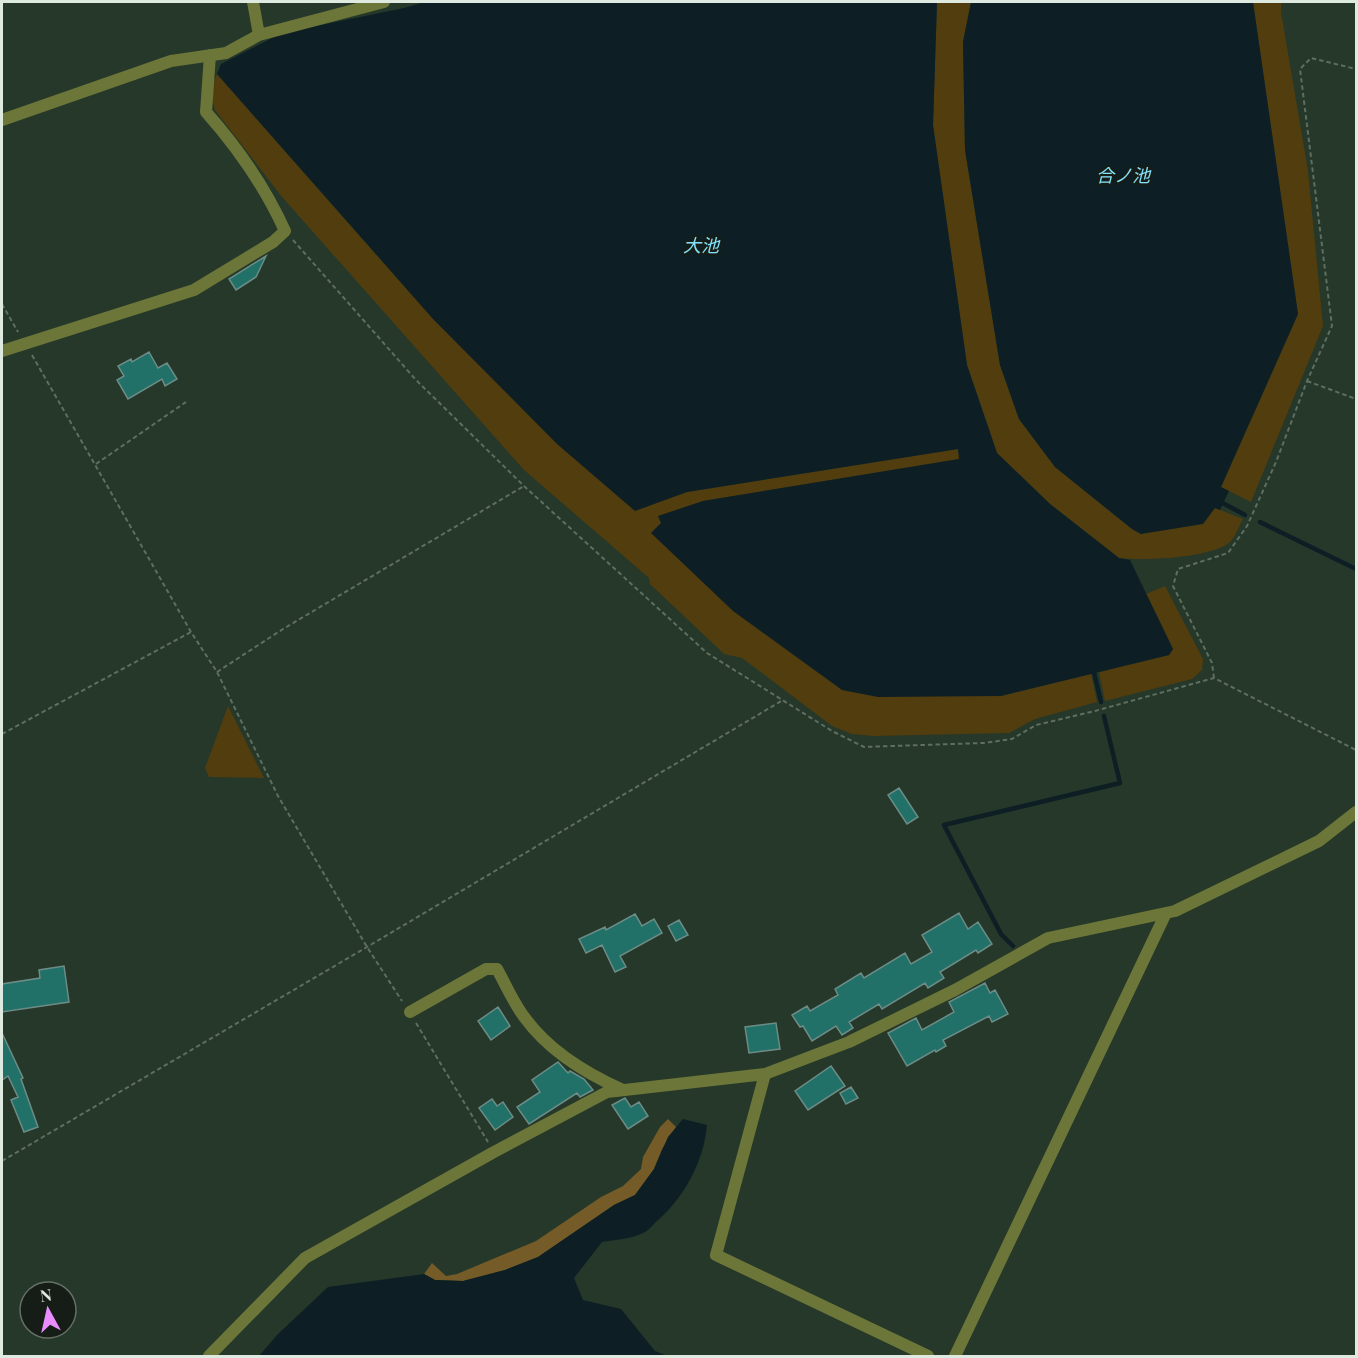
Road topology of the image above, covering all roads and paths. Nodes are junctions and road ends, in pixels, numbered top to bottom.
1 (252, 2) edge
2 (384, 2) edge
3 (259, 35) junction
4 (210, 55) junction
5 (1356, 69) edge
6 (2, 120) edge
7 (285, 231) junction
8 (2, 304) edge
9 (25, 343) junction
10 (2, 351) edge
11 (1307, 381) junction
12 (1356, 399) edge
13 (186, 402) dead end
14 (96, 464) junction
15 (524, 486) junction
16 (191, 632) junction
17 (217, 672) junction
18 (1214, 678) junction
19 (783, 700) junction
20 (2, 734) edge
21 (1356, 750) edge
22 (1356, 812) edge
23 (1166, 913) junction
24 (367, 947) junction
25 (410, 1012) junction
26 (765, 1074) junction
27 (623, 1090) junction
28 (494, 1152) junction
29 (2, 1161) edge
30 (209, 1356) edge
31 (928, 1356) edge
32 (955, 1356) edge

1 - 3 street
2 - 3 street
3 - 4 street
4 - 6 street
4 - 7 street
5 - 11 path
7 - 9 street
7 - 15 path
8 - 9 path
9 - 10 street
9 - 14 path
11 - 12 path
11 - 18 path
13 - 14 path
14 - 16 path
15 - 17 path
15 - 19 path
16 - 17 path
16 - 20 path
17 - 24 path
18 - 19 path
18 - 21 path
19 - 24 path
22 - 23 street
23 - 26 street
23 - 32 street
24 - 25 path
24 - 29 path
25 - 27 street
25 - 28 path
26 - 27 street
26 - 31 street
27 - 28 street
28 - 30 street

